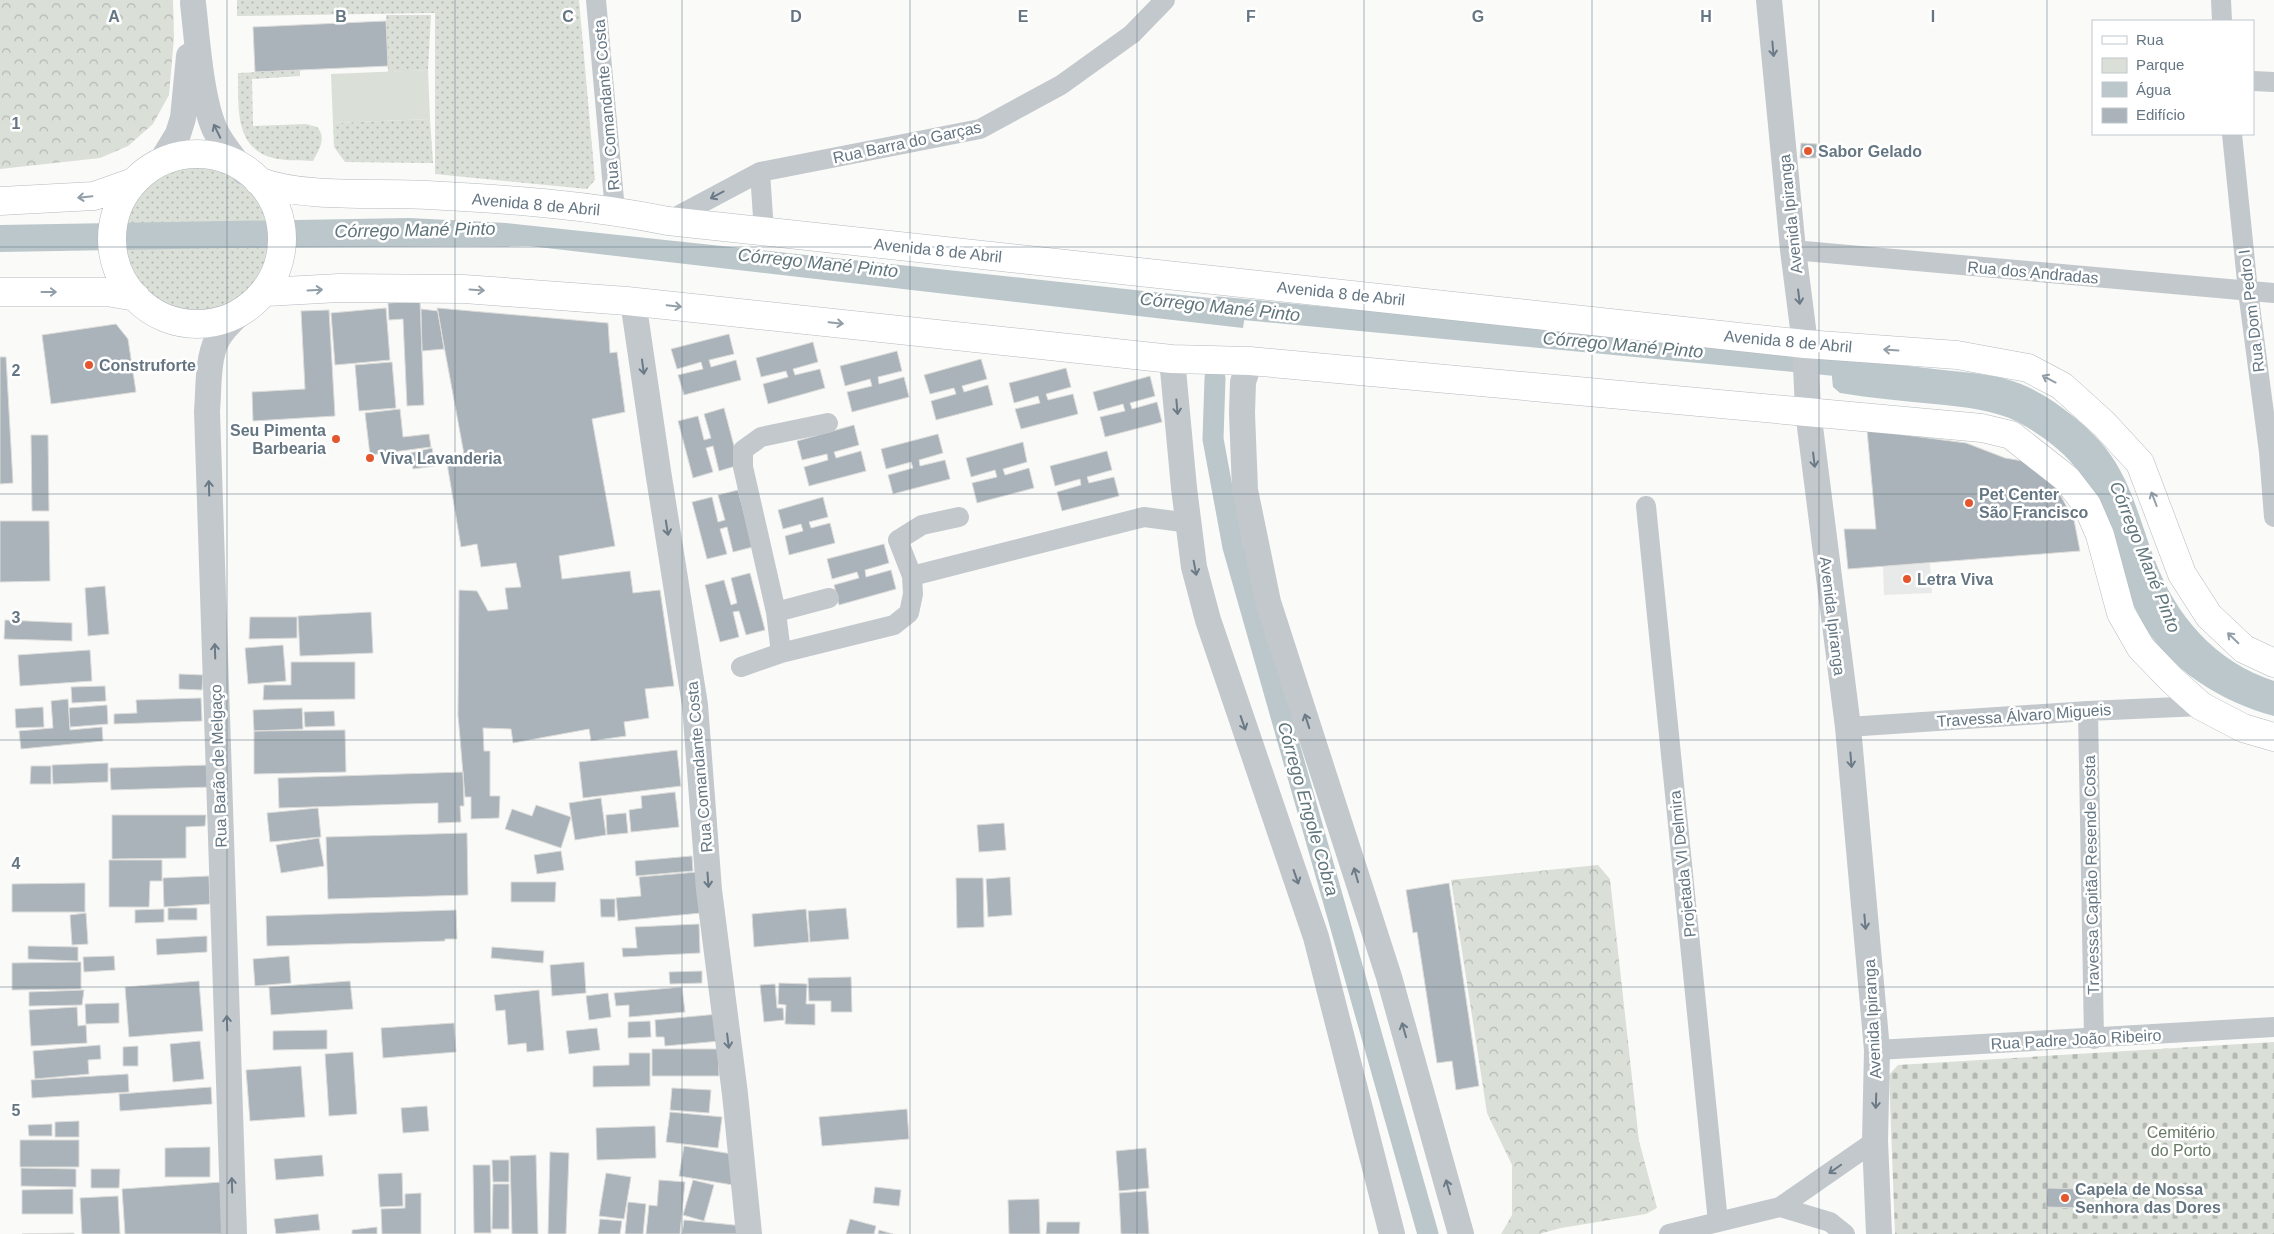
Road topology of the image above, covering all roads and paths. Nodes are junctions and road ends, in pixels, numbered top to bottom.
1 (596, 0) edge
2 (1165, 0) edge
3 (1769, 0) edge
4 (2220, 0) edge
5 (193, 1) edge
6 (2222, 20) edge
7 (2254, 80) edge
8 (2274, 82) edge
9 (2232, 135) edge
10 (161, 162) junction
11 (760, 172) junction
12 (251, 176) junction
13 (131, 183) junction
14 (0, 201) edge
15 (615, 211) junction
16 (668, 221) junction
17 (764, 232) junction
18 (1793, 250) junction
19 (2248, 291) junction
20 (0, 292) edge
21 (266, 292) junction
22 (2274, 293) edge
23 (136, 297) junction
24 (633, 301) junction
25 (243, 310) junction
26 (1805, 346) junction
27 (1172, 359) junction
28 (1250, 361) junction
29 (1808, 408) junction
30 (828, 423) dead end
31 (2272, 453) edge
32 (1646, 506) dead end
33 (959, 517) dead end
34 (2274, 517) edge
35 (1190, 523) junction
36 (912, 576) junction
37 (829, 598) dead end
38 (776, 612) junction
39 (781, 653) junction
40 (2274, 663) edge
41 (741, 667) dead end
42 (2201, 706) junction
43 (2088, 710) junction
44 (1848, 727) junction
45 (2274, 737) edge
46 (2274, 1027) edge
47 (2094, 1038) junction
48 (1877, 1050) junction
49 (1875, 1141) junction
50 (1780, 1207) junction
51 (1718, 1222) junction
52 (234, 1234) edge
53 (749, 1234) edge
54 (1392, 1234) edge
55 (1461, 1234) edge
56 (1669, 1234) edge
57 (1845, 1234) edge
58 (1879, 1234) edge

1 - 15 street, Rua Comandante Costa
2 - 11 street, Rua Barra do Garças
3 -> 18 street, Avenida Ipiranga
4 - 6 street
5 - 10 street
12 -> 5 street
7 - 8 street
9 - 19 street, Rua Dom Pedro I
10 - 12 main road, Avenida 8 de Abril
10 - 13 main road, Avenida 8 de Abril
11 -> 16 street, Rua Barra do Garças
11 - 17 street
12 - 15 main road, Avenida 8 de Abril
12 - 21 main road, Avenida 8 de Abril
13 -> 14 main road, Avenida 8 de Abril
13 - 23 main road, Avenida 8 de Abril
15 - 16 main road, Avenida 8 de Abril
16 - 17 main road, Avenida 8 de Abril
17 - 26 main road, Avenida 8 de Abril
18 - 19 street, Rua dos Andradas
18 -> 26 street, Avenida Ipiranga
19 - 22 street, Rua dos Andradas
19 - 31 street, Rua Dom Pedro I
20 -> 23 main road, Avenida 8 de Abril
21 -> 24 main road
21 - 25 main road, Avenida 8 de Abril
23 - 25 main road, Avenida 8 de Abril
24 -> 27 main road
24 -> 53 street, Rua Comandante Costa
52 -> 25 street, Rua Barão de Melgaço
26 - 29 street, Avenida Ipiranga
40 -> 26 main road, Avenida 8 de Abril
27 - 28 main road
27 -> 35 street
28 - 29 main road
55 -> 28 street
29 - 42 main road
29 -> 44 street, Avenida Ipiranga
30 - 38 street
31 - 34 street, Rua Dom Pedro I
32 - 51 street, Projetada VI Delmira
33 - 36 street
35 - 36 street
35 -> 54 street
36 - 39 street
37 - 38 street
38 - 39 street
39 - 41 street
42 - 43 street, Travessa Álvaro Migueis
42 - 45 main road
43 - 44 street, Travessa Álvaro Migueis
43 - 47 street, Travessa Capitão Resende Costa
44 -> 48 street, Avenida Ipiranga
46 - 47 street, Rua Padre João Ribeiro
47 - 48 street, Rua Padre João Ribeiro
48 -> 49 street, Avenida Ipiranga
49 -> 50 street
49 - 58 street, Avenida Ipiranga
50 - 51 street
50 - 57 street
51 - 56 street

